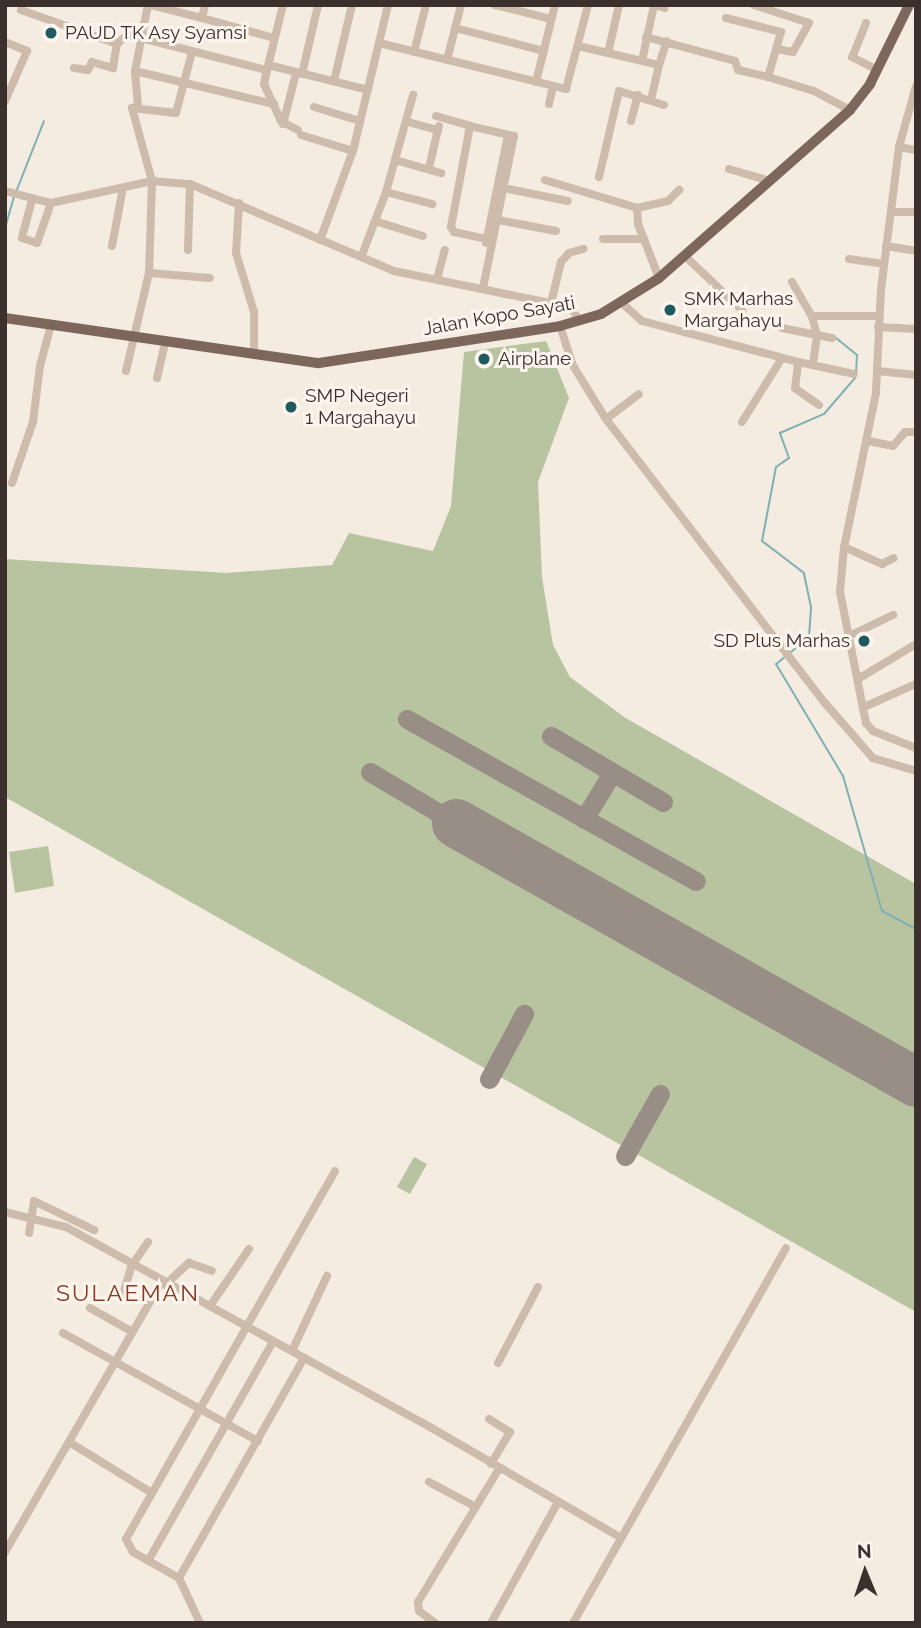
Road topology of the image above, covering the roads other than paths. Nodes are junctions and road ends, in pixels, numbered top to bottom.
1 (150, 5) edge
2 (205, 5) edge
3 (318, 5) edge
4 (352, 5) edge
5 (388, 5) edge
6 (426, 5) edge
7 (461, 5) edge
8 (495, 5) edge
9 (555, 5) edge
10 (588, 5) edge
11 (619, 5) edge
12 (654, 5) edge
13 (754, 5) edge
14 (909, 5) edge
15 (282, 6) edge
16 (665, 8) dead end
17 (21, 10) dead end
18 (202, 18) junction
19 (726, 18) dead end
20 (551, 19) junction
21 (866, 23) dead end
22 (455, 28) junction
23 (141, 37) junction
24 (646, 37) junction
25 (274, 38) junction
26 (667, 41) junction
27 (5, 42) edge
28 (379, 43) junction
29 (117, 44) junction
30 (578, 46) junction
31 (776, 49) junction
32 (544, 51) junction
33 (192, 52) junction
34 (414, 52) junction
35 (608, 53) junction
36 (447, 60) junction
37 (642, 61) junction
38 (659, 65) junction
39 (74, 68) dead end
40 (268, 68) junction
41 (877, 70) junction
42 (135, 71) junction
43 (299, 73) junction
44 (768, 78) junction
45 (334, 81) junction
46 (536, 82) junction
47 (184, 84) junction
48 (264, 84) junction
49 (553, 86) junction
50 (916, 86) edge
51 (368, 90) junction
52 (413, 95) dead end
53 (638, 95) junction
54 (651, 100) junction
55 (5, 101) edge
56 (258, 101) junction
57 (274, 104) junction
58 (549, 104) dead end
59 (664, 105) dead end
60 (136, 106) junction
61 (314, 107) dead end
62 (850, 110) junction
63 (436, 116) dead end
64 (360, 121) junction
65 (631, 121) dead end
66 (408, 122) junction
67 (284, 124) junction
68 (470, 126) junction
69 (899, 147) junction
70 (916, 150) edge
71 (353, 151) junction
72 (395, 160) junction
73 (429, 168) junction
74 (729, 169) dead end
75 (441, 173) dead end
76 (599, 177) dead end
77 (545, 180) dead end
78 (152, 181) junction
79 (770, 181) junction
80 (190, 184) junction
81 (122, 188) junction
82 (500, 188) junction
83 (679, 190) dead end
84 (8, 192) edge
85 (386, 192) junction
86 (32, 200) junction
87 (568, 201) dead end
88 (51, 203) junction
89 (239, 203) junction
90 (432, 204) dead end
91 (637, 208) junction
92 (891, 212) junction
93 (916, 212) edge
94 (498, 220) junction
95 (375, 221) junction
96 (555, 231) dead end
97 (423, 236) dead end
98 (603, 239) dead end
99 (644, 239) junction
100 (320, 240) junction
101 (490, 240) junction
102 (112, 246) dead end
103 (886, 246) junction
104 (583, 249) dead end
105 (188, 250) dead end
106 (445, 250) dead end
107 (916, 251) edge
108 (362, 255) junction
109 (685, 256) junction
110 (849, 259) dead end
111 (884, 264) junction
112 (149, 272) junction
113 (210, 278) dead end
114 (659, 278) junction
115 (437, 279) junction
116 (792, 282) dead end
117 (480, 287) junction
118 (551, 303) junction
119 (623, 304) junction
120 (742, 310) dead end
121 (812, 316) junction
122 (879, 316) junction
123 (5, 318) edge
124 (580, 321) junction
125 (51, 325) junction
126 (560, 326) junction
127 (878, 327) junction
128 (782, 328) dead end
129 (916, 329) edge
130 (817, 336) junction
131 (133, 337) junction
132 (832, 338) dead end
133 (165, 343) junction
134 (254, 355) junction
135 (782, 358) junction
136 (798, 362) junction
137 (813, 365) junction
138 (126, 371) dead end
139 (878, 372) junction
140 (854, 374) dead end
141 (916, 374) edge
142 (157, 378) dead end
143 (639, 394) dead end
144 (819, 405) dead end
145 (606, 419) junction
146 (742, 422) dead end
147 (916, 432) edge
148 (868, 441) junction
149 (12, 483) dead end
150 (844, 547) junction
151 (894, 558) dead end
152 (893, 615) dead end
153 (849, 636) junction
154 (916, 644) edge
155 (858, 680) junction
156 (916, 684) edge
157 (864, 707) junction
158 (916, 748) edge
159 (916, 771) edge
160 (335, 1171) dead end
161 (5, 1212) edge
162 (29, 1215) junction
163 (94, 1230) dead end
164 (29, 1233) dead end
165 (149, 1242) dead end
166 (786, 1248) dead end
167 (249, 1249) dead end
168 (132, 1265) junction
169 (212, 1271) dead end
170 (327, 1276) dead end
171 (163, 1284) junction
172 (538, 1287) dead end
173 (123, 1294) dead end
174 (210, 1307) junction
175 (90, 1308) dead end
176 (245, 1327) junction
177 (131, 1331) junction
178 (62, 1333) dead end
179 (273, 1342) junction
180 (292, 1351) junction
181 (304, 1358) junction
182 (113, 1361) junction
183 (498, 1363) dead end
184 (199, 1406) junction
185 (489, 1419) dead end
186 (228, 1424) junction
187 (258, 1441) junction
188 (69, 1442) junction
189 (495, 1467) junction
190 (429, 1482) dead end
191 (152, 1493) junction
192 (558, 1502) junction
193 (476, 1507) junction
194 (620, 1537) junction
195 (5, 1552) edge
196 (148, 1561) junction
197 (179, 1578) junction
198 (200, 1623) edge
199 (435, 1623) edge
200 (491, 1623) edge
201 (572, 1623) edge

1 - 18 street
1 - 23 street
2 - 18 street
3 - 43 street
4 - 45 street
5 - 28 street
6 - 34 street
7 - 22 street
8 - 20 street
9 - 20 street
10 - 30 street
11 - 35 street
12 - 16 street
12 - 24 street
13 - 31 street
14 - 41 main road, Jalan Kopo Sayati
15 - 25 street
17 - 29 street
18 - 25 street
19 - 31 street
20 - 32 street
21 - 41 street
22 - 32 street
22 - 36 street
23 - 29 street
23 - 33 street
23 - 42 street
24 - 26 street
24 - 37 street
25 - 40 street
26 - 38 street
26 - 44 street
27 - 55 street
28 - 34 street
28 - 51 street
29 - 39 street
30 - 35 street
30 - 49 street
31 - 44 street
32 - 46 street
33 - 40 street
33 - 47 street
34 - 36 street
35 - 37 street
36 - 46 street
37 - 38 street
38 - 54 street
40 - 43 street
40 - 48 street
41 - 62 main road, Jalan Kopo Sayati
42 - 47 street
42 - 60 street
43 - 45 street
43 - 67 street
44 - 62 street
45 - 51 street
46 - 49 street
47 - 56 street
47 - 60 street
48 - 56 street
48 - 57 street
49 - 58 street
50 - 69 street
51 - 64 street
52 - 66 street
53 - 54 street
53 - 65 street
53 - 76 street
54 - 59 street
56 - 57 street
57 - 67 street
60 - 78 street
61 - 64 street
62 - 79 main road, Jalan Kopo Sayati
63 - 68 street
64 - 71 street
66 - 72 street
66 - 73 street
67 - 71 street
68 - 82 street
68 - 101 street
69 - 70 street
69 - 92 street
71 - 100 street
72 - 73 street
72 - 85 street
73 - 75 street
74 - 79 street
77 - 91 street
78 - 80 street
78 - 81 street
78 - 112 street
79 - 109 main road, Jalan Kopo Sayati
80 - 89 street
80 - 105 street
81 - 88 street
81 - 102 street
82 - 87 street
82 - 94 street
82 - 101 street
83 - 91 street
84 - 86 street
85 - 90 street
85 - 95 street
86 - 88 street
86 - 88 street
89 - 100 street
89 - 134 street
91 - 99 street
92 - 93 street
92 - 103 street
94 - 96 street
94 - 101 street
95 - 97 street
95 - 108 street
98 - 99 street
99 - 114 street
100 - 108 street
101 - 117 street
103 - 107 street
103 - 111 street
104 - 118 street
106 - 115 street
108 - 115 street
109 - 114 main road, Jalan Kopo Sayati
109 - 120 street
110 - 111 street
111 - 122 street
112 - 113 street
112 - 131 street
114 - 119 main road, Jalan Kopo Sayati
115 - 117 street
116 - 121 street
117 - 118 street
118 - 124 street
119 - 124 main road, Jalan Kopo Sayati
119 - 135 street
121 - 122 street
121 - 130 street
122 - 127 street
123 - 125 main road, Jalan Kopo Sayati
124 - 126 main road, Jalan Kopo Sayati
125 - 131 main road, Jalan Kopo Sayati
125 - 149 street
126 - 134 main road, Jalan Kopo Sayati
126 - 145 street
127 - 129 street
127 - 139 street
128 - 130 street
130 - 132 street
130 - 137 street
131 - 133 main road, Jalan Kopo Sayati
131 - 138 street
133 - 134 main road, Jalan Kopo Sayati
133 - 142 street
135 - 136 street
135 - 146 street
136 - 137 street
136 - 144 street
137 - 140 street
139 - 141 street
139 - 148 street
143 - 145 street
145 - 159 street
147 - 148 street
148 - 150 street
150 - 151 street
150 - 153 street
152 - 153 street
153 - 155 street
154 - 155 street
155 - 157 street
156 - 157 street
157 - 158 street
160 - 176 street
161 - 162 street
162 - 163 street
162 - 164 street
162 - 168 street
165 - 168 street
166 - 194 street
167 - 174 street
168 - 171 street
168 - 173 street
169 - 171 street
170 - 180 street
171 - 174 street
171 - 177 street
172 - 183 street
174 - 176 street
175 - 177 street
176 - 179 street
176 - 184 street
177 - 182 street
178 - 182 street
179 - 180 street
179 - 186 street
180 - 181 street
181 - 187 street
181 - 189 street
182 - 184 street
182 - 188 street
184 - 186 street
184 - 191 street
185 - 189 street
186 - 187 street
186 - 196 street
187 - 197 street
188 - 191 street
188 - 195 street
189 - 192 street
189 - 193 street
190 - 193 street
191 - 196 street
192 - 194 street
192 - 200 street
193 - 199 street
194 - 201 street
196 - 197 street
197 - 198 street

